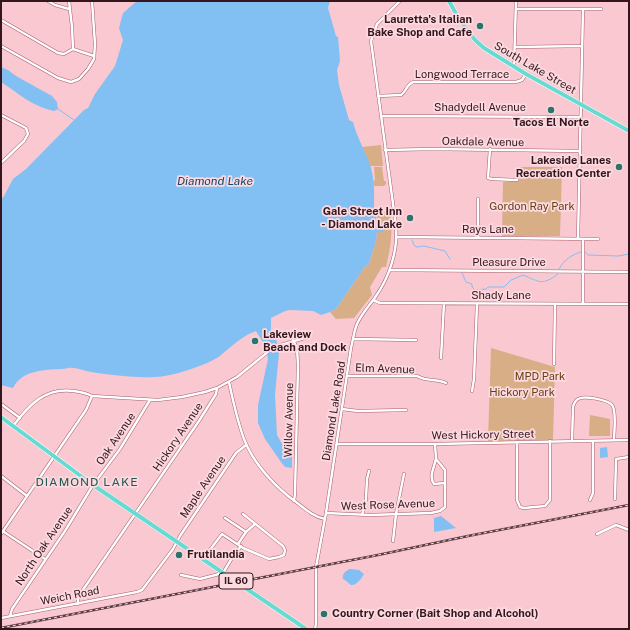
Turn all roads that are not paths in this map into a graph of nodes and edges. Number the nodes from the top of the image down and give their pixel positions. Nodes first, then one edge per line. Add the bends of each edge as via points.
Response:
1 (48, 1) edge
2 (69, 1) edge
3 (92, 1) edge
4 (400, 1) edge
5 (449, 1) edge
6 (516, 1) edge
7 (69, 9) junction
8 (516, 9) junction
9 (583, 9) junction
10 (601, 9) dead end
11 (1, 20) edge
12 (1, 46) edge
13 (582, 46) junction
14 (515, 47) junction
15 (73, 49) junction
16 (94, 56) junction
17 (514, 68) junction
18 (526, 74) junction
19 (378, 96) junction
20 (580, 104) junction
21 (1, 115) edge
22 (380, 116) junction
23 (580, 117) junction
24 (629, 131) edge
25 (490, 149) junction
26 (385, 150) junction
27 (580, 151) junction
28 (1, 163) edge
29 (517, 180) dead end
30 (478, 199) dead end
31 (397, 237) junction
32 (478, 238) junction
33 (578, 238) junction
34 (583, 239) junction
35 (598, 239) dead end
36 (389, 270) junction
37 (583, 272) junction
38 (629, 272) edge
39 (373, 300) junction
40 (444, 303) junction
41 (477, 304) junction
42 (555, 304) junction
43 (583, 304) junction
44 (629, 304) edge
45 (308, 337) dead end
46 (353, 339) junction
47 (293, 340) junction
48 (416, 340) dead end
49 (441, 358) dead end
50 (554, 364) dead end
51 (347, 376) junction
52 (229, 382) junction
53 (446, 383) dead end
54 (217, 388) junction
55 (472, 391) dead end
56 (92, 396) junction
57 (150, 400) junction
58 (1, 404) edge
59 (342, 409) junction
60 (406, 410) dead end
61 (1, 417) edge
62 (20, 418) junction
63 (13, 426) junction
64 (593, 440) junction
65 (614, 440) junction
66 (629, 440) edge
67 (572, 441) junction
68 (517, 442) junction
69 (550, 442) junction
70 (337, 444) junction
71 (435, 444) junction
72 (246, 445) junction
73 (53, 457) junction
74 (629, 458) edge
75 (436, 459) junction
76 (369, 471) dead end
77 (404, 474) dead end
78 (1, 476) edge
79 (445, 483) junction
80 (94, 485) junction
81 (27, 496) junction
82 (590, 500) dead end
83 (615, 500) dead end
84 (294, 501) junction
85 (326, 513) junction
86 (136, 514) junction
87 (243, 514) dead end
88 (396, 514) junction
89 (362, 515) junction
90 (225, 518) dead end
91 (325, 519) junction
92 (255, 524) junction
93 (629, 530) edge
94 (2, 532) edge
95 (246, 532) junction
96 (597, 534) dead end
97 (177, 541) junction
98 (393, 541) dead end
99 (240, 545) junction
100 (45, 559) junction
101 (203, 559) junction
102 (223, 573) junction
103 (181, 576) dead end
104 (142, 590) joint
105 (78, 604) junction
106 (10, 616) junction
107 (1, 618) edge
108 (306, 629) edge
109 (315, 629) edge

1 - 7 street
2 - 7 street
3 - 16 street
4 - 19 street, Diamond Lake Road via 380,20 372,36
5 - 17 main road, South Lake Street via 475,40
6 - 8 street
7 - 15 street
8 - 9 street
8 - 14 street
9 - 10 street
9 - 13 street
11 - 15 street via 58,53 64,54
12 - 16 street via 58,78 71,82 81,77
13 - 14 street
13 - 20 street
14 - 17 street
15 - 16 street
17 - 18 main road, South Lake Street
18 - 19 street, Longwood Terrace via 522,80 516,82 413,82 401,95
18 - 20 main road, South Lake Street
19 - 22 street, Diamond Lake Road
20 - 23 street
20 - 24 main road, South Lake Street
21 - 28 street via 26,128 28,134
22 - 23 street, Shadydell Avenue
22 - 26 street, Diamond Lake Road
23 - 27 street
25 - 26 street, Oakdale Avenue
25 - 27 street, Oakdale Avenue
25 - 29 street via 488,178
26 - 31 street, Diamond Lake Road
27 - 33 street
30 - 32 street
31 - 32 street, Rays Lane
31 - 36 street, Diamond Lake Road
32 - 33 street, Rays Lane
33 - 34 street, Rays Lane
34 - 35 street
34 - 37 street
36 - 37 street, Pleasure Drive
36 - 39 street, Diamond Lake Road
37 - 38 street, Pleasure Drive
37 - 43 street
39 - 40 street, Shady Lane via 380,303
39 - 46 street, Diamond Lake Road via 360,319
40 - 41 street, Shady Lane
40 - 49 street
41 - 42 street, Shady Lane
41 - 55 street
42 - 43 street, Shady Lane
42 - 50 street
43 - 44 street, Shady Lane
45 - 47 street
46 - 48 street
46 - 51 street, Diamond Lake Road
47 - 52 street via 266,353
47 - 84 street, Willow Avenue via 297,348 298,365
51 - 53 street, Elm Avenue via 417,376 423,380
51 - 59 street, Diamond Lake Road
52 - 54 street
52 - 72 street
54 - 57 street via 182,397
54 - 86 street, Hickory Avenue via 199,421
56 - 57 street
56 - 62 street via 84,392 60,390 36,401
56 - 73 street via 86,410
57 - 80 street, Oak Avenue
58 - 62 street
59 - 60 street
59 - 70 street, Diamond Lake Road
61 - 63 main road, IL 60
62 - 63 street
63 - 73 main road, IL 60
64 - 65 street, West Hickory Street
64 - 67 street, West Hickory Street
64 - 82 street via 593,493
65 - 66 street, West Hickory Street
65 - 67 street via 614,413 610,403 584,397 579,398 573,406
67 - 69 street, West Hickory Street
68 - 69 street, West Hickory Street
68 - 69 street via 517,500 520,507 524,508 545,506 550,500
68 - 71 street, West Hickory Street
70 - 71 street, West Hickory Street
70 - 85 street, Diamond Lake Road
71 - 75 street
72 - 84 street via 277,488
72 - 97 street, Maple Avenue via 236,453
73 - 80 main road, IL 60
73 - 81 street
74 - 83 street via 616,459
75 - 79 street, West Rose Avenue via 445,469
75 - 79 street via 432,468 432,480 434,484
76 - 89 street
77 - 88 street
78 - 81 street
79 - 88 street, West Rose Avenue via 443,510
80 - 86 main road, IL 60
80 - 100 street, North Oak Avenue
81 - 94 street
84 - 91 street via 312,514
85 - 89 street, West Rose Avenue
85 - 91 street, Diamond Lake Road
86 - 97 main road, IL 60
86 - 105 street, Hickory Avenue via 78,597
87 - 92 street
88 - 89 street, West Rose Avenue
88 - 98 street
90 - 95 street
91 - 109 street, Diamond Lake Road via 316,572
92 - 95 street
92 - 99 street via 283,546 284,555 269,559
93 - 96 street via 616,525
94 - 100 street
95 - 99 street
97 - 101 main road, IL 60
97 - 104 street, Maple Avenue
99 - 101 street via 222,534
99 - 102 street
100 - 106 street, North Oak Avenue
101 - 102 main road, IL 60
102 - 103 street via 200,579
102 - 108 main road, IL 60
104 - 105 street, Weich Road
105 - 106 street, Weich Road
106 - 107 street, Weich Road

